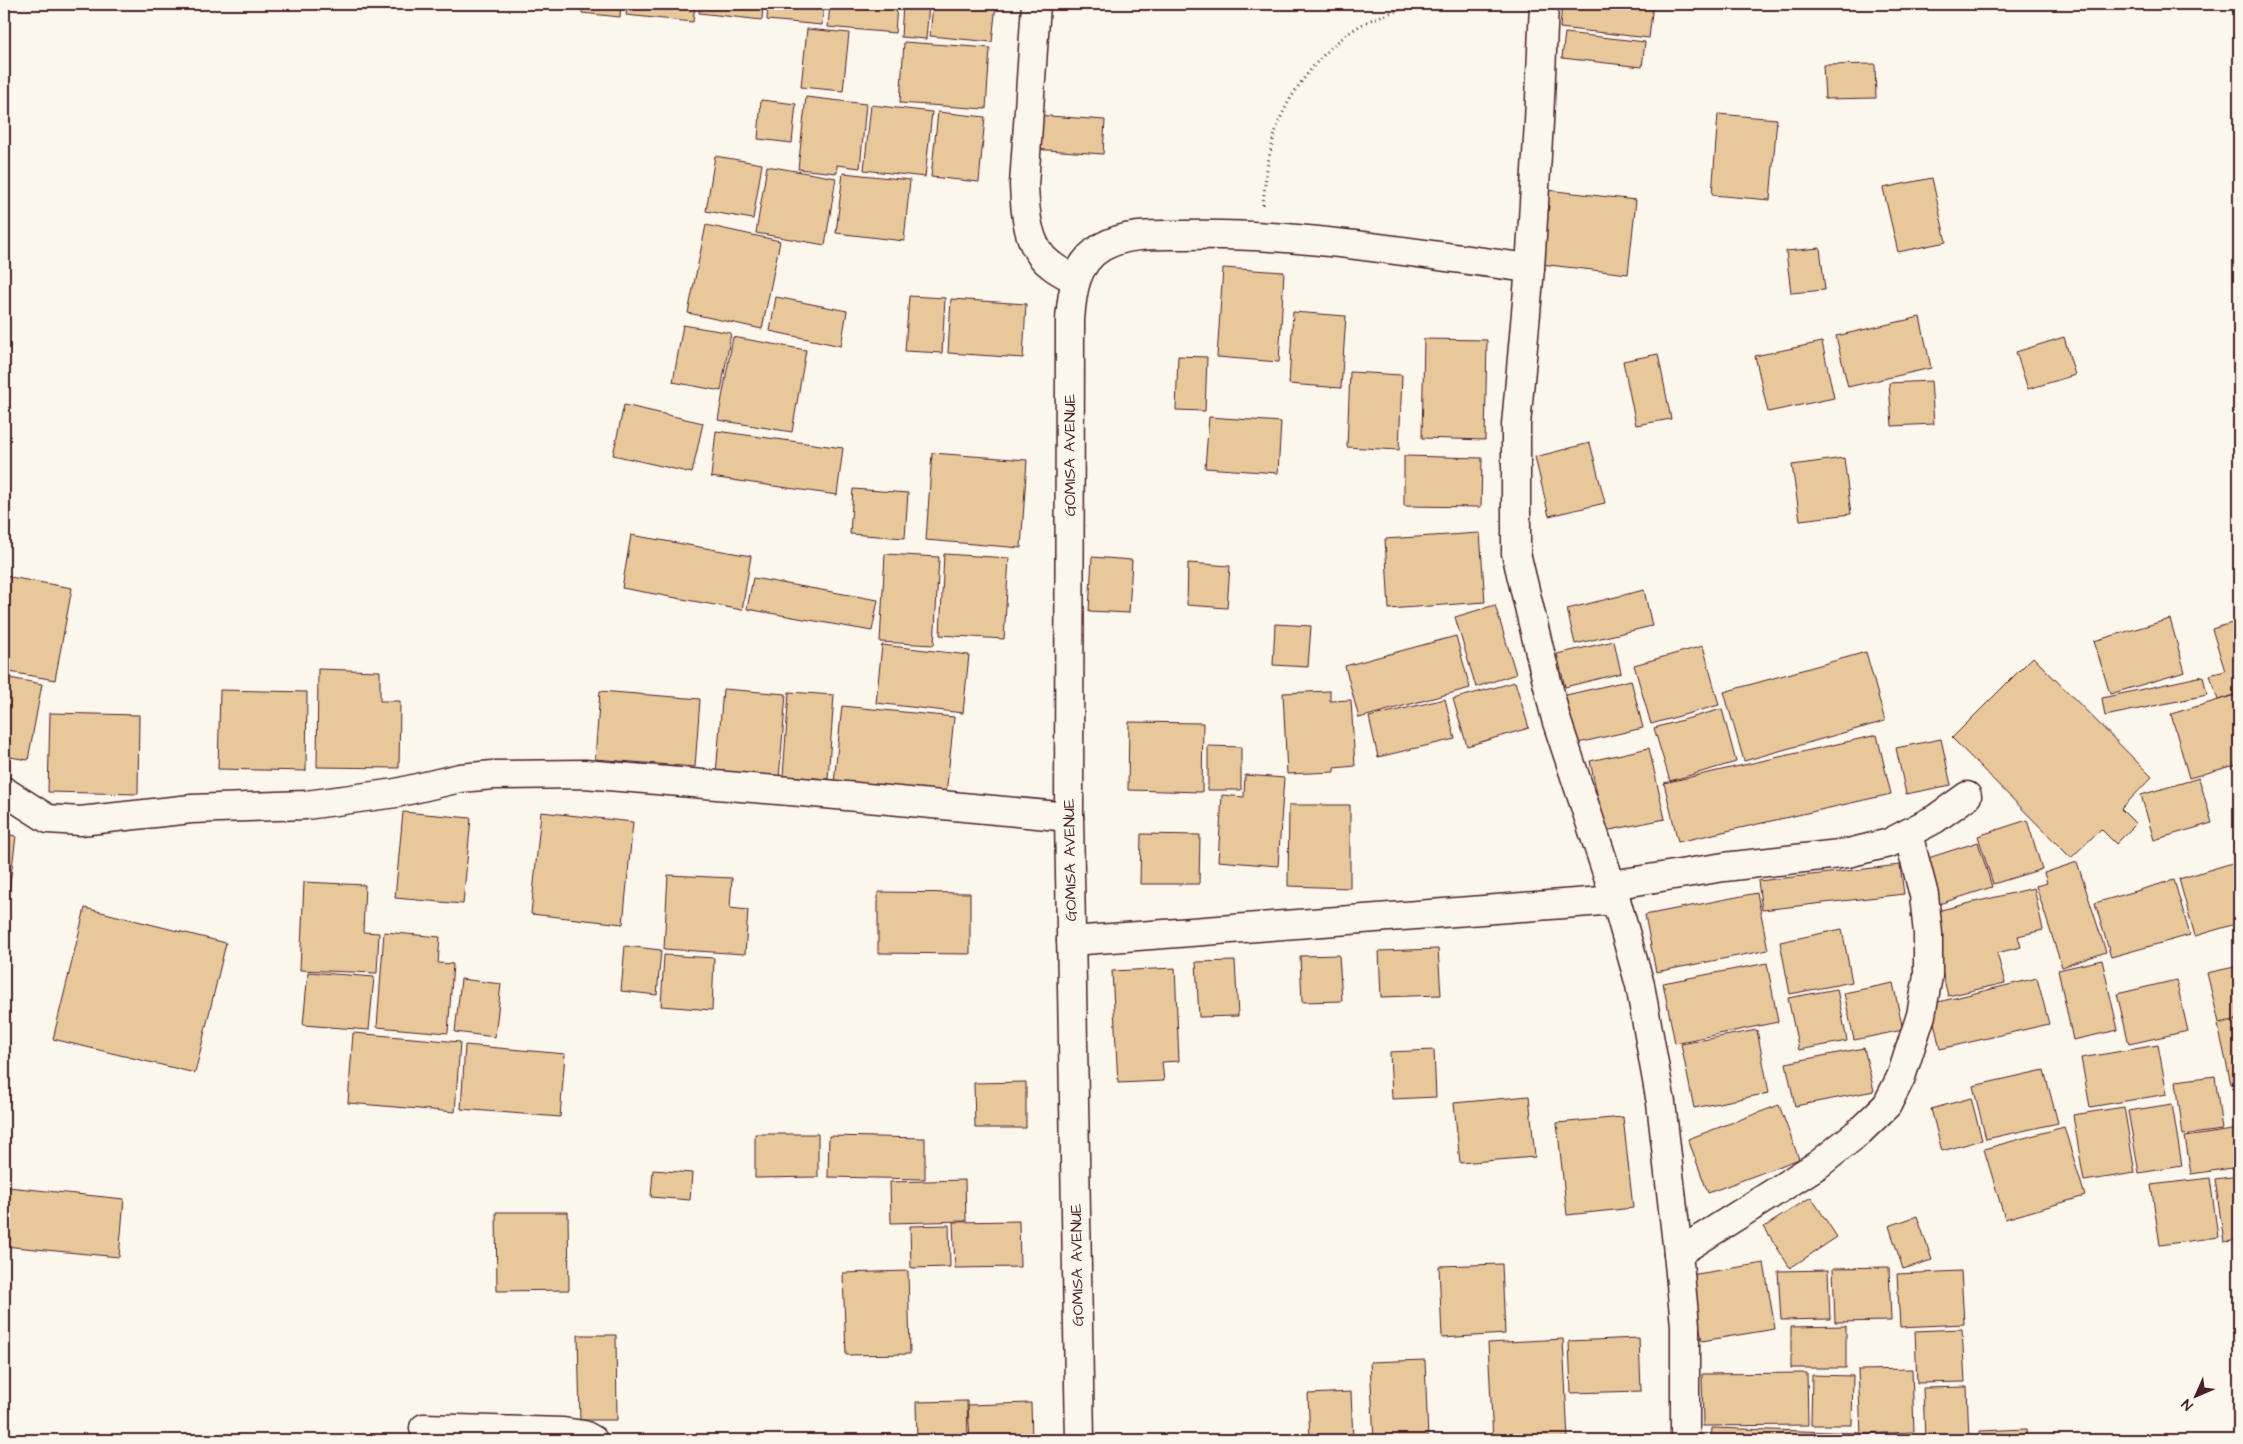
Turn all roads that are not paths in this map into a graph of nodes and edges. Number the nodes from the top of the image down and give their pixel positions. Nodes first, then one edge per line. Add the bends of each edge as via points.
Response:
1 (1036, 4) edge
2 (1544, 4) edge
3 (1530, 268) junction
4 (1074, 279) junction
5 (4, 790) edge
6 (1967, 796) dead end
7 (1069, 817) junction
8 (1908, 834) junction
9 (1614, 893) junction
10 (1071, 941) junction
11 (1678, 1253) junction
12 (424, 1428) dead end
13 (593, 1440) edge
14 (1080, 1440) edge
15 (1685, 1440) edge

1 - 4 street via 1025,205 1033,242 1041,256
2 - 3 street
3 - 4 street via 1261,235 1203,234 1125,238 1101,248 1085,262
3 - 9 street via 1516,425 1516,553 1556,719
4 - 7 street, GOMISA AVENUE via 1070,330
5 - 7 street via 48,820 62,821 191,809 306,805 493,774 584,774
6 - 8 street
7 - 10 street, GOMISA AVENUE
8 - 9 street via 1889,843 1848,853 1724,867
8 - 11 street via 1924,895 1928,976 1921,1015 1901,1077 1887,1105 1860,1132 1819,1164
9 - 10 street
9 - 11 street via 1640,985 1661,1102
10 - 14 street, GOMISA AVENUE
11 - 15 street via 1685,1325
12 - 13 street via 562,1432 584,1435

